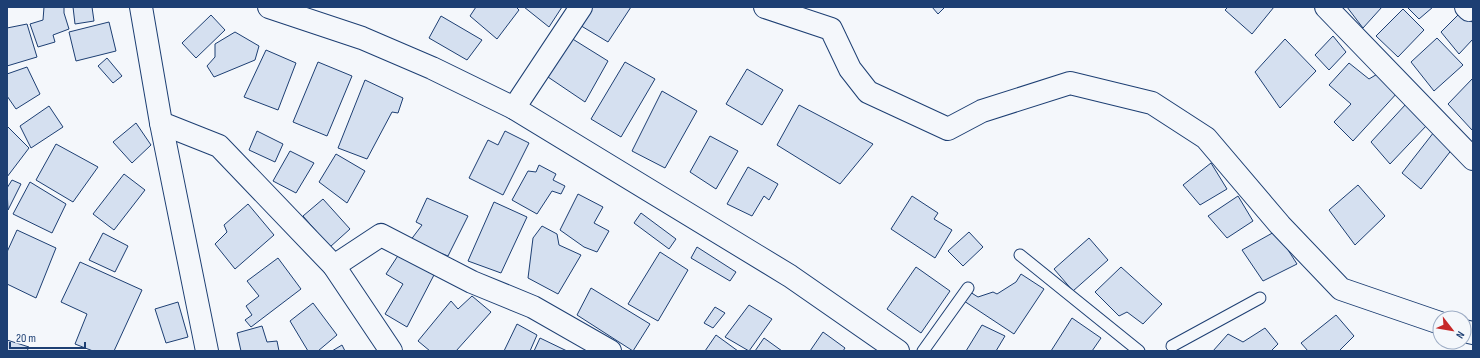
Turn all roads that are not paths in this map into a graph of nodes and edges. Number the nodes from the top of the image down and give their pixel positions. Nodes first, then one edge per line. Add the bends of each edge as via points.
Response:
1 (141, 7) edge
2 (269, 7) edge
3 (581, 7) edge
4 (765, 7) edge
5 (1326, 7) edge
6 (1466, 7) edge
7 (1473, 8) edge
8 (514, 108) junction
9 (161, 123) junction
10 (1472, 155) edge
11 (1020, 255) dead end
12 (334, 266) junction
13 (968, 288) dead end
14 (1260, 298) dead end
15 (1432, 320) edge
16 (1172, 346) dead end
17 (207, 351) edge
18 (391, 351) edge
19 (610, 351) edge
20 (898, 351) edge
21 (923, 351) edge
22 (1139, 351) edge

1 - 9 street
2 - 8 street via 362,38 432,68
3 - 8 street
4 - 15 street via 831,30 850,69 868,92 948,129 982,112 1070,83 1152,103 1206,138 1280,225 1341,289
5 - 10 street
6 - 7 street via 1469,10
8 - 20 street via 790,276
9 - 12 street via 219,146
9 - 17 street
11 - 22 lane
12 - 18 street
12 - 19 street via 381,236 472,282 533,308
13 - 21 lane
14 - 16 lane

